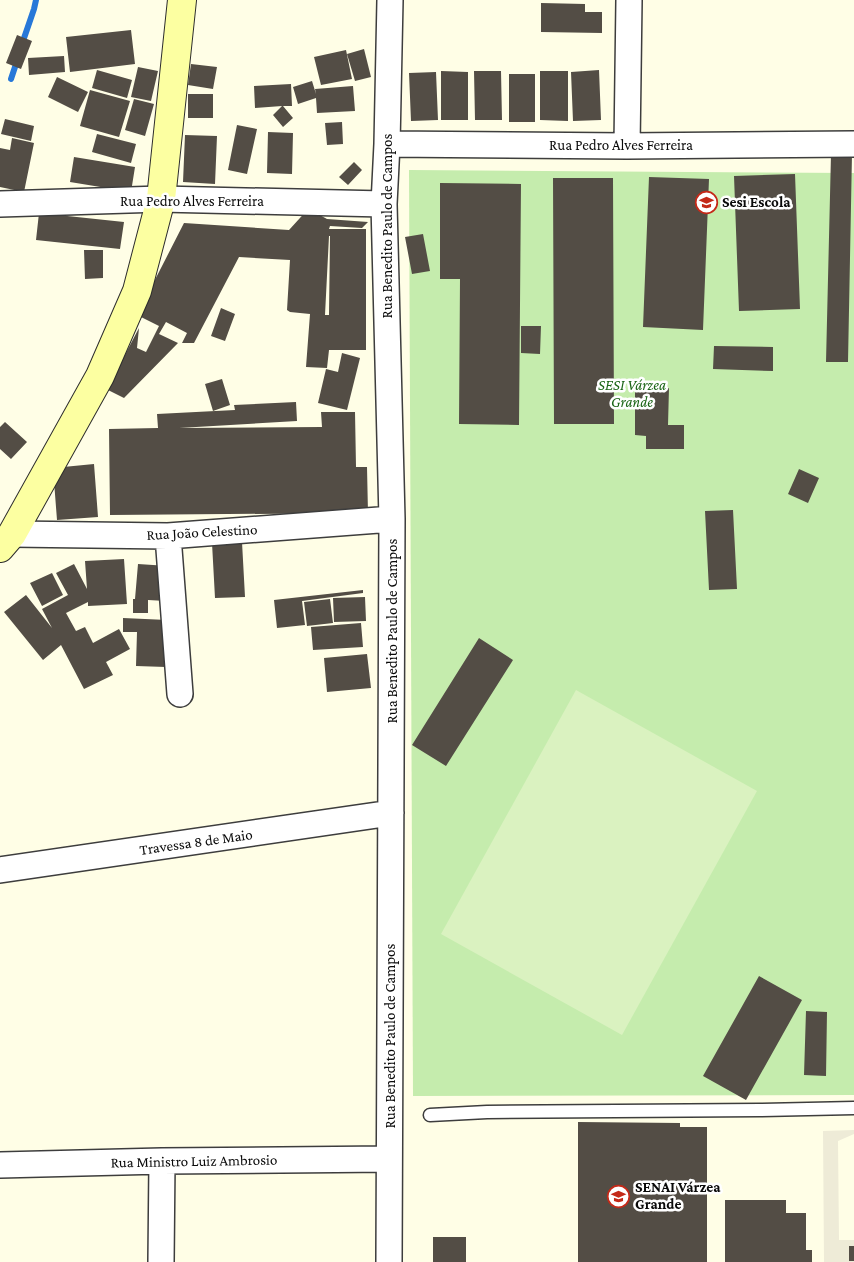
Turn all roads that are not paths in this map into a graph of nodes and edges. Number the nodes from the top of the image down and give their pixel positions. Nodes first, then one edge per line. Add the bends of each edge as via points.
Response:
1 (182, 0) edge
2 (390, 0) edge
3 (629, 0) edge
4 (387, 144) junction
5 (854, 144) edge
6 (627, 146) junction
7 (161, 198) junction
8 (0, 204) edge
9 (384, 204) junction
10 (392, 518) junction
11 (168, 536) junction
12 (6, 541) edge
13 (180, 694) dead end
14 (391, 814) junction
15 (0, 870) edge
16 (854, 1108) edge
17 (430, 1115) dead end
18 (389, 1159) junction
19 (162, 1161) junction
20 (0, 1165) edge
21 (160, 1262) edge
22 (389, 1262) edge

1 - 7 street
2 - 4 street, Rua Benedito Paulo de Campos
3 - 6 street
4 - 6 street, Rua Pedro Alves Ferreira
4 - 9 street, Rua Benedito Paulo de Campos
5 - 6 street, Rua Pedro Alves Ferreira
7 - 8 street, Rua Pedro Alves Ferreira
7 - 9 street, Rua Pedro Alves Ferreira
7 - 12 street via 137,291 100,376
9 - 10 street, Rua Benedito Paulo de Campos
10 - 11 street, Rua João Celestino
10 - 14 street, Rua Benedito Paulo de Campos
11 - 12 street, Rua João Celestino
11 - 13 street
14 - 15 street, Travessa 8 de Maio
14 - 18 street, Rua Benedito Paulo de Campos
16 - 17 lane
18 - 19 street, Rua Ministro Luiz Ambrosio
18 - 22 street, Rua Benedito Paulo de Campos
19 - 20 street, Rua Ministro Luiz Ambrosio
19 - 21 street

